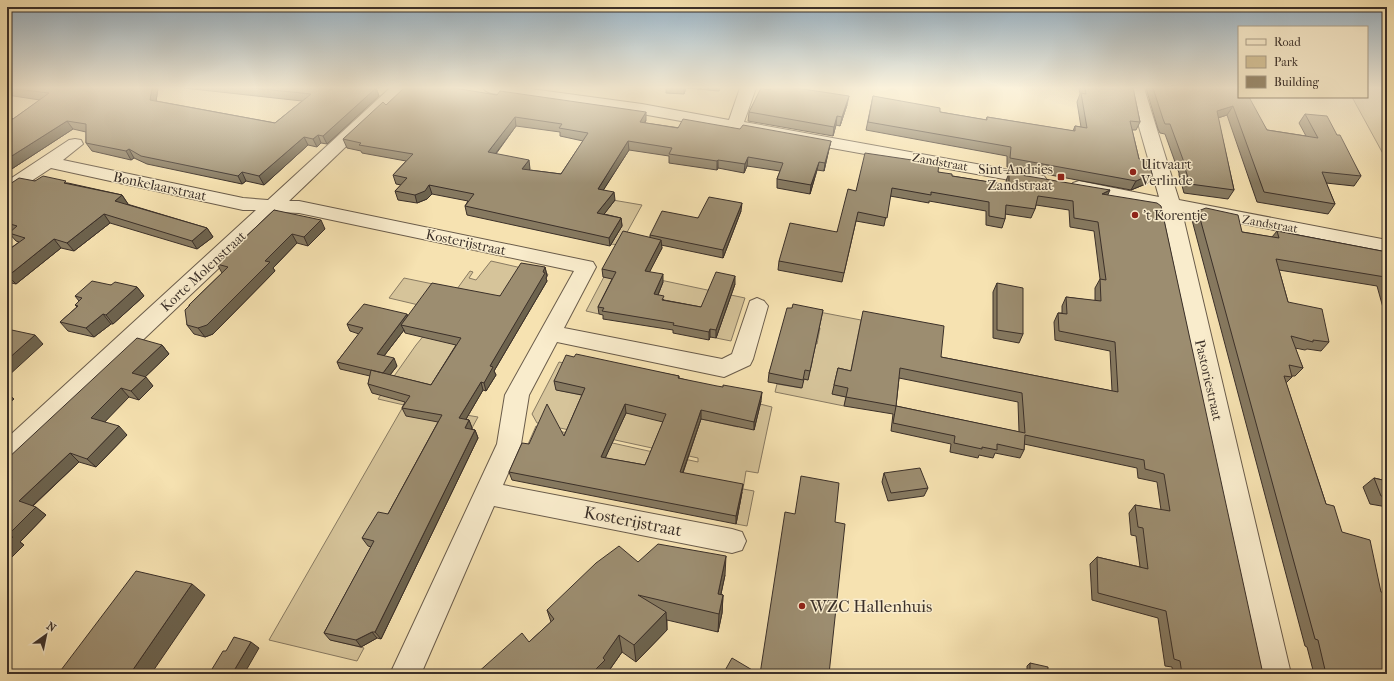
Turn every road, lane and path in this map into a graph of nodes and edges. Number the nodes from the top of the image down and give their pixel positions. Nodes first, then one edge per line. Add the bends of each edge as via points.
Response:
1 (365, 120) edge
2 (701, 120) edge
3 (737, 120) edge
4 (1145, 120) edge
5 (735, 126) junction
6 (75, 144) dead end
7 (48, 162) junction
8 (7, 189) edge
9 (272, 206) junction
10 (1171, 206) junction
11 (1387, 246) edge
12 (757, 306) dead end
13 (551, 333) junction
14 (7, 453) edge
15 (486, 493) junction
16 (732, 541) dead end
17 (405, 674) edge
18 (1276, 674) edge

1 - 9 street, Korte Molenstraat
2 - 5 street, Zandstraat
3 - 5 street
4 - 10 street, Pastoriestraat
5 - 10 street, Zandstraat via 1059,183
6 - 7 street
7 - 8 street
7 - 9 street, Bonkelaarstraat via 243,204
9 - 13 street, Kosterijstraat via 299,207 586,267
9 - 14 street, Korte Molenstraat
10 - 11 street, Zandstraat
10 - 18 street, Pastoriestraat
12 - 13 street via 742,359 724,368
13 - 15 street, Kosterijstraat via 517,395 512,411 509,444
15 - 16 street, Kosterijstraat
15 - 17 street, Kosterijstraat

